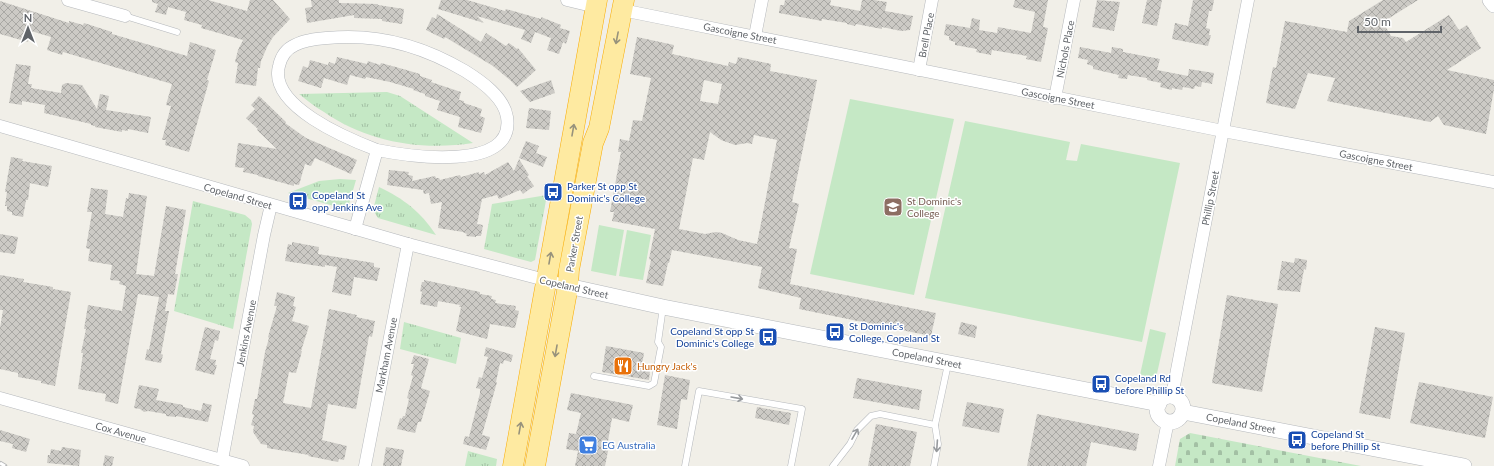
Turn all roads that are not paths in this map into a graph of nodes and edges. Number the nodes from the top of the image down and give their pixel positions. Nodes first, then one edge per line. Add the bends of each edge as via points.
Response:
1 (68, 0) edge
2 (567, 0) edge
3 (762, 0) edge
4 (932, 0) edge
5 (1074, 0) edge
6 (1248, 0) edge
7 (1490, 0) edge
8 (597, 4) edge
9 (623, 5) edge
10 (1494, 6) edge
11 (125, 16) joint
12 (177, 32) dead end
13 (755, 36) junction
14 (919, 70) junction
15 (1055, 98) junction
16 (0, 126) edge
17 (1223, 131) junction
18 (377, 150) junction
19 (1494, 182) edge
20 (271, 205) junction
21 (355, 229) junction
22 (408, 244) junction
23 (546, 281) junction
24 (568, 286) junction
25 (664, 307) junction
26 (948, 363) junction
27 (594, 376) dead end
28 (1172, 396) junction
29 (0, 398) edge
30 (1159, 404) junction
31 (1183, 412) junction
32 (1168, 421) junction
33 (935, 425) junction
34 (222, 460) junction
35 (243, 466) edge
36 (365, 466) edge
37 (513, 466) edge
38 (535, 466) edge
39 (685, 466) edge
40 (792, 466) edge
41 (834, 466) edge
42 (934, 466) edge
43 (1159, 466) edge
44 (1464, 466) edge

1 - 11 street
2 - 8 street
3 - 13 street
4 - 14 street, Brell Place
5 - 15 street, Nichols Place
6 - 17 street, Phillip Street
7 - 10 street
23 -> 8 highway, Parker Street
9 - 13 street, Gascoigne Street
9 -> 24 highway, Parker Street via 599,128 591,151 568,270
11 - 12 lane
13 - 14 street, Gascoigne Street
14 - 15 street, Gascoigne Street
15 - 17 street, Gascoigne Street
16 - 20 street, Copeland Street
17 - 19 street, Gascoigne Street
17 - 28 street, Phillip Street
18 - 18 street via 338,134 290,99 280,84 278,72 282,58 288,50 302,42 336,37 370,38 407,45 446,61 479,81 498,98 507,115 506,131 502,140 491,149 479,153 424,157
18 - 21 street
20 - 21 street, Copeland Street
20 - 34 street, Jenkins Avenue
21 - 22 street, Copeland Street
22 - 23 street, Copeland Street
22 - 36 street, Markham Avenue
23 - 24 street, Copeland Street
37 -> 23 highway, Parker Street
24 - 25 street, Copeland Street
24 -> 38 highway, Parker Street
25 - 26 street, Copeland Street
25 - 27 lane via 658,342 661,347 653,385
26 - 30 street, Copeland Street
26 - 33 lane
28 - 30 street via 1164,398
28 - 31 street via 1182,403
29 - 34 street, Cox Avenue
30 - 32 street via 1160,416
31 - 32 street via 1179,419
31 - 44 street, Copeland Street
32 - 43 street
41 -> 33 lane via 850,444 856,430 871,416 880,414
33 -> 42 lane via 938,444
34 - 35 street, Cox Avenue
39 -> 40 lane via 699,391 802,409

